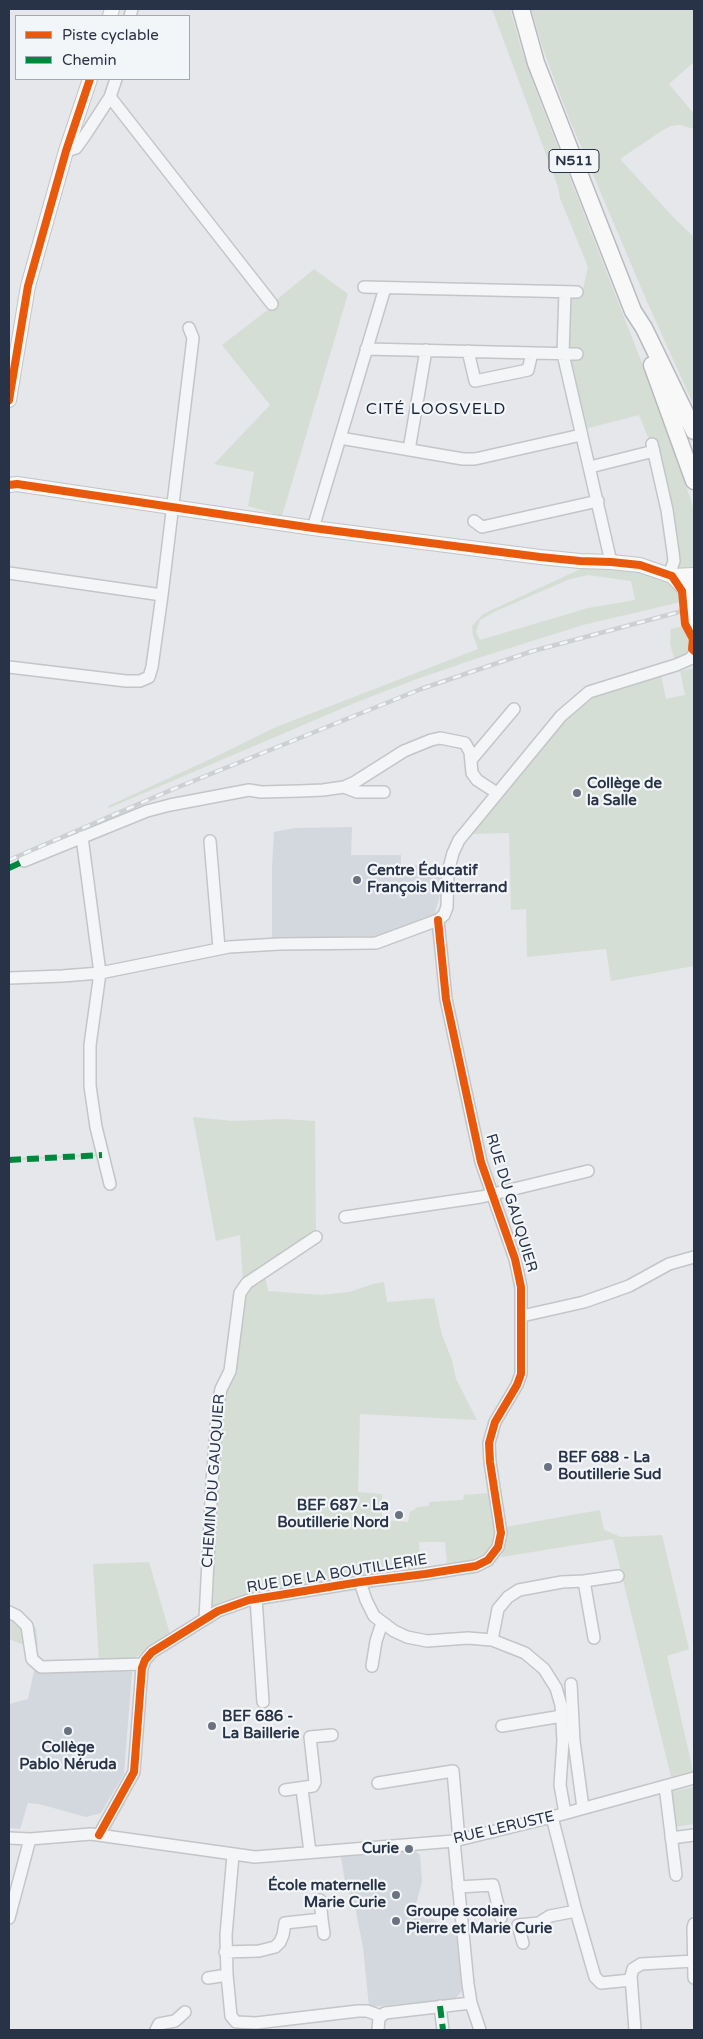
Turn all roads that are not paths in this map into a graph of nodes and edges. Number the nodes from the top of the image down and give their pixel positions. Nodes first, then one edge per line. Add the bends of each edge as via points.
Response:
1 (521, 9) edge
2 (90, 80) edge
3 (116, 80) edge
4 (110, 97) junction
5 (66, 151) junction
6 (364, 287) dead end
7 (385, 288) junction
8 (272, 304) dead end
9 (633, 311) junction
10 (189, 328) dead end
11 (366, 349) junction
12 (426, 350) junction
13 (468, 352) junction
14 (532, 353) junction
15 (563, 354) junction
16 (577, 354) dead end
17 (9, 400) edge
18 (694, 431) edge
19 (581, 435) junction
20 (340, 438) junction
21 (409, 450) junction
22 (590, 466) junction
23 (694, 481) edge
24 (9, 485) edge
25 (598, 501) junction
26 (172, 506) junction
27 (474, 521) dead end
28 (313, 528) junction
29 (611, 562) junction
30 (9, 573) edge
31 (694, 575) edge
32 (671, 576) junction
33 (162, 595) junction
34 (692, 607) edge
35 (694, 654) edge
36 (694, 664) edge
37 (676, 665) junction
38 (9, 667) edge
39 (514, 709) dead end
40 (471, 760) junction
41 (344, 787) junction
42 (384, 792) dead end
43 (497, 793) junction
44 (82, 838) junction
45 (210, 841) dead end
46 (24, 861) dead end
47 (438, 920) junction
48 (219, 948) junction
49 (100, 973) junction
50 (9, 978) edge
51 (588, 1171) dead end
52 (110, 1184) dead end
53 (492, 1194) junction
54 (345, 1217) dead end
55 (316, 1237) dead end
56 (694, 1256) edge
57 (522, 1316) junction
58 (492, 1557) joint
59 (618, 1576) dead end
60 (584, 1581) junction
61 (360, 1582) junction
62 (256, 1598) junction
63 (9, 1612) edge
64 (205, 1619) junction
65 (382, 1623) junction
66 (594, 1638) dead end
67 (492, 1640) junction
68 (143, 1664) junction
69 (372, 1666) dead end
70 (571, 1684) dead end
71 (263, 1702) dead end
72 (562, 1716) junction
73 (502, 1726) dead end
74 (332, 1735) dead end
75 (694, 1778) edge
76 (378, 1783) dead end
77 (665, 1786) junction
78 (302, 1789) junction
79 (285, 1790) dead end
80 (583, 1808) junction
81 (565, 1813) junction
82 (552, 1817) junction
83 (99, 1834) junction
84 (694, 1835) edge
85 (9, 1838) edge
86 (671, 1838) junction
87 (30, 1839) junction
88 (456, 1840) junction
89 (310, 1852) junction
90 (233, 1855) junction
91 (676, 1875) dead end
92 (458, 1887) junction
93 (320, 1900) dead end
94 (576, 1911) junction
95 (9, 1918) edge
96 (322, 1918) junction
97 (501, 1918) dead end
98 (694, 1924) edge
99 (324, 1934) dead end
100 (523, 1943) dead end
101 (225, 1952) junction
102 (694, 1961) edge
103 (227, 1974) junction
104 (208, 1978) dead end
105 (694, 1978) edge
106 (631, 1980) junction
107 (471, 2003) junction
108 (440, 2006) junction
109 (185, 2012) dead end
110 (381, 2016) junction
111 (156, 2030) edge
112 (378, 2030) edge
113 (443, 2030) edge
114 (480, 2030) edge
115 (635, 2030) edge

1 - 9 highway, N511 via 536,63
2 - 5 main road
3 - 4 street
4 - 5 street via 76,148
4 - 8 street
5 - 17 main road via 28,286
6 - 7 street
7 - 11 street
7 - 15 street via 571,292
9 - 18 highway, N511
9 - 23 highway, N511
10 - 26 street via 193,338
11 - 12 street
11 - 20 street
12 - 13 street
12 - 21 street
13 - 14 street
13 - 14 street via 475,381 528,370
14 - 15 street
15 - 16 street
15 - 19 street
19 - 21 street via 475,459
19 - 22 street
20 - 21 street
20 - 28 street
22 - 25 street
22 - 32 street via 653,448 673,552
24 - 26 main road
25 - 27 street via 482,527
25 - 29 street
26 - 28 main road
26 - 33 street
28 - 29 main road via 580,562
29 - 32 main road via 640,565
30 - 33 street
31 - 32 main road
32 - 34 main road via 686,590
33 - 38 street via 152,667 146,679 126,681
35 - 37 street
36 - 37 street
37 - 43 street via 589,692 561,716
39 - 40 street
40 - 41 street via 465,744 440,738 404,751
40 - 43 street via 472,773 477,780
41 - 42 street via 357,792
41 - 44 street via 222,794 148,811
43 - 47 street via 456,846 448,872 447,907
44 - 46 street
44 - 49 street
45 - 48 street
47 - 48 street via 376,943 265,944
47 - 53 street, RUE DU GAUQUIER via 446,999
48 - 49 street
49 - 50 street
49 - 52 street via 89,1072 96,1127
51 - 53 street
53 - 54 street
53 - 57 street, RUE DU GAUQUIER via 518,1269
55 - 64 street, CHEMIN DU GAUQUIER via 247,1282 240,1294 230,1372 218,1403
56 - 57 street via 575,1305
57 - 58 street, RUE DU GAUQUIER via 521,1374 495,1422 489,1443 501,1533
58 - 61 street, RUE DE LA BOUTILLERIE via 467,1568
59 - 60 street
60 - 66 street
60 - 67 street via 536,1586 513,1594 498,1609
61 - 62 street, RUE DE LA BOUTILLERIE
61 - 65 street via 369,1607
62 - 64 street, RUE DE LA BOUTILLERIE via 228,1606
62 - 71 street, RUE DE LA BOUTILLERIE
63 - 68 street via 27,1626 32,1659 41,1667
64 - 68 street, RUE DE LA BOUTILLERIE via 152,1652
65 - 67 street via 421,1640
65 - 69 street
67 - 72 street via 520,1650 544,1669 556,1688
68 - 83 street via 134,1772
70 - 80 street via 574,1741
72 - 73 street
72 - 81 street via 560,1785
74 - 78 street via 310,1737 315,1782 310,1788
75 - 77 street, RUE LERUSTE
76 - 88 street via 453,1771
77 - 80 street, RUE LERUSTE
77 - 86 street
78 - 79 street
78 - 89 street
80 - 81 street, RUE LERUSTE
81 - 82 street, RUE LERUSTE
82 - 88 street, RUE LERUSTE
82 - 94 street
83 - 87 street
83 - 90 street, RUE LERUSTE
84 - 86 street
85 - 87 street
86 - 91 street
87 - 95 street
88 - 89 street, RUE LERUSTE
88 - 92 street
89 - 90 street, RUE LERUSTE via 265,1857
90 - 101 street
92 - 97 street via 493,1886
92 - 107 street
93 - 96 street
94 - 100 street via 518,1926
94 - 106 street via 597,1980 604,1983
96 - 99 street
96 - 101 street via 285,1923 280,1942 269,1949
98 - 102 street
101 - 103 street
102 - 105 street
102 - 106 street via 641,1964 633,1969
103 - 104 street
103 - 110 street via 231,2019 242,2024 362,2011
106 - 115 street
107 - 108 street
107 - 114 street
108 - 110 street via 388,2012
108 - 113 street
109 - 111 street via 175,2021 159,2024
110 - 112 street

